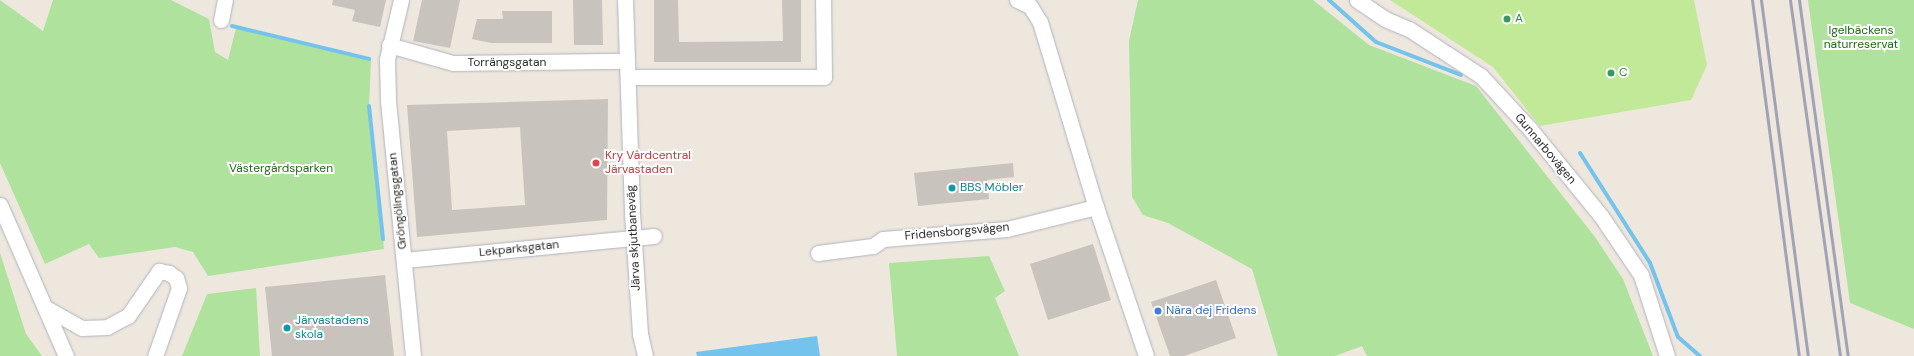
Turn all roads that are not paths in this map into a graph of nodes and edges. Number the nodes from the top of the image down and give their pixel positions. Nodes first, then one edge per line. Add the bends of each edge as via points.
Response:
1 (226, 0) edge
2 (401, 0) edge
3 (625, 0) edge
4 (823, 0) edge
5 (1017, 0) edge
6 (1357, 0) edge
7 (221, 20) dead end
8 (389, 45) junction
9 (627, 61) junction
10 (628, 77) junction
11 (0, 205) edge
12 (1096, 208) junction
13 (654, 236) dead end
14 (634, 238) junction
15 (818, 253) dead end
16 (404, 260) junction
17 (46, 308) junction
18 (66, 356) edge
19 (155, 356) edge
20 (413, 356) edge
21 (645, 356) edge
22 (1146, 356) edge
23 (1667, 356) edge

1 - 7 street
2 - 8 street
3 - 9 street, Järva skjutbaneväg
4 - 10 street via 824,77
5 - 12 street via 1030,6 1040,22
6 - 23 street, Gunnarbovägen via 1481,76 1530,129 1601,216 1641,274
8 - 9 street, Torrängsgatan via 453,63
8 - 16 street, Gröngölingsgatan via 388,101
9 - 10 street, Järva skjutbaneväg
10 - 14 street, Järva skjutbaneväg
11 - 17 street
12 - 15 street, Fridensborgsvägen via 1007,229 884,239 873,246
12 - 22 street
13 - 14 street, Lekparksgatan
14 - 16 street, Lekparksgatan
14 - 21 street, Järva skjutbaneväg via 640,334
16 - 20 street, Gröngölingsgatan
17 - 18 street
17 - 19 street via 82,328 107,327 128,316 159,272 169,273 176,278 180,288

